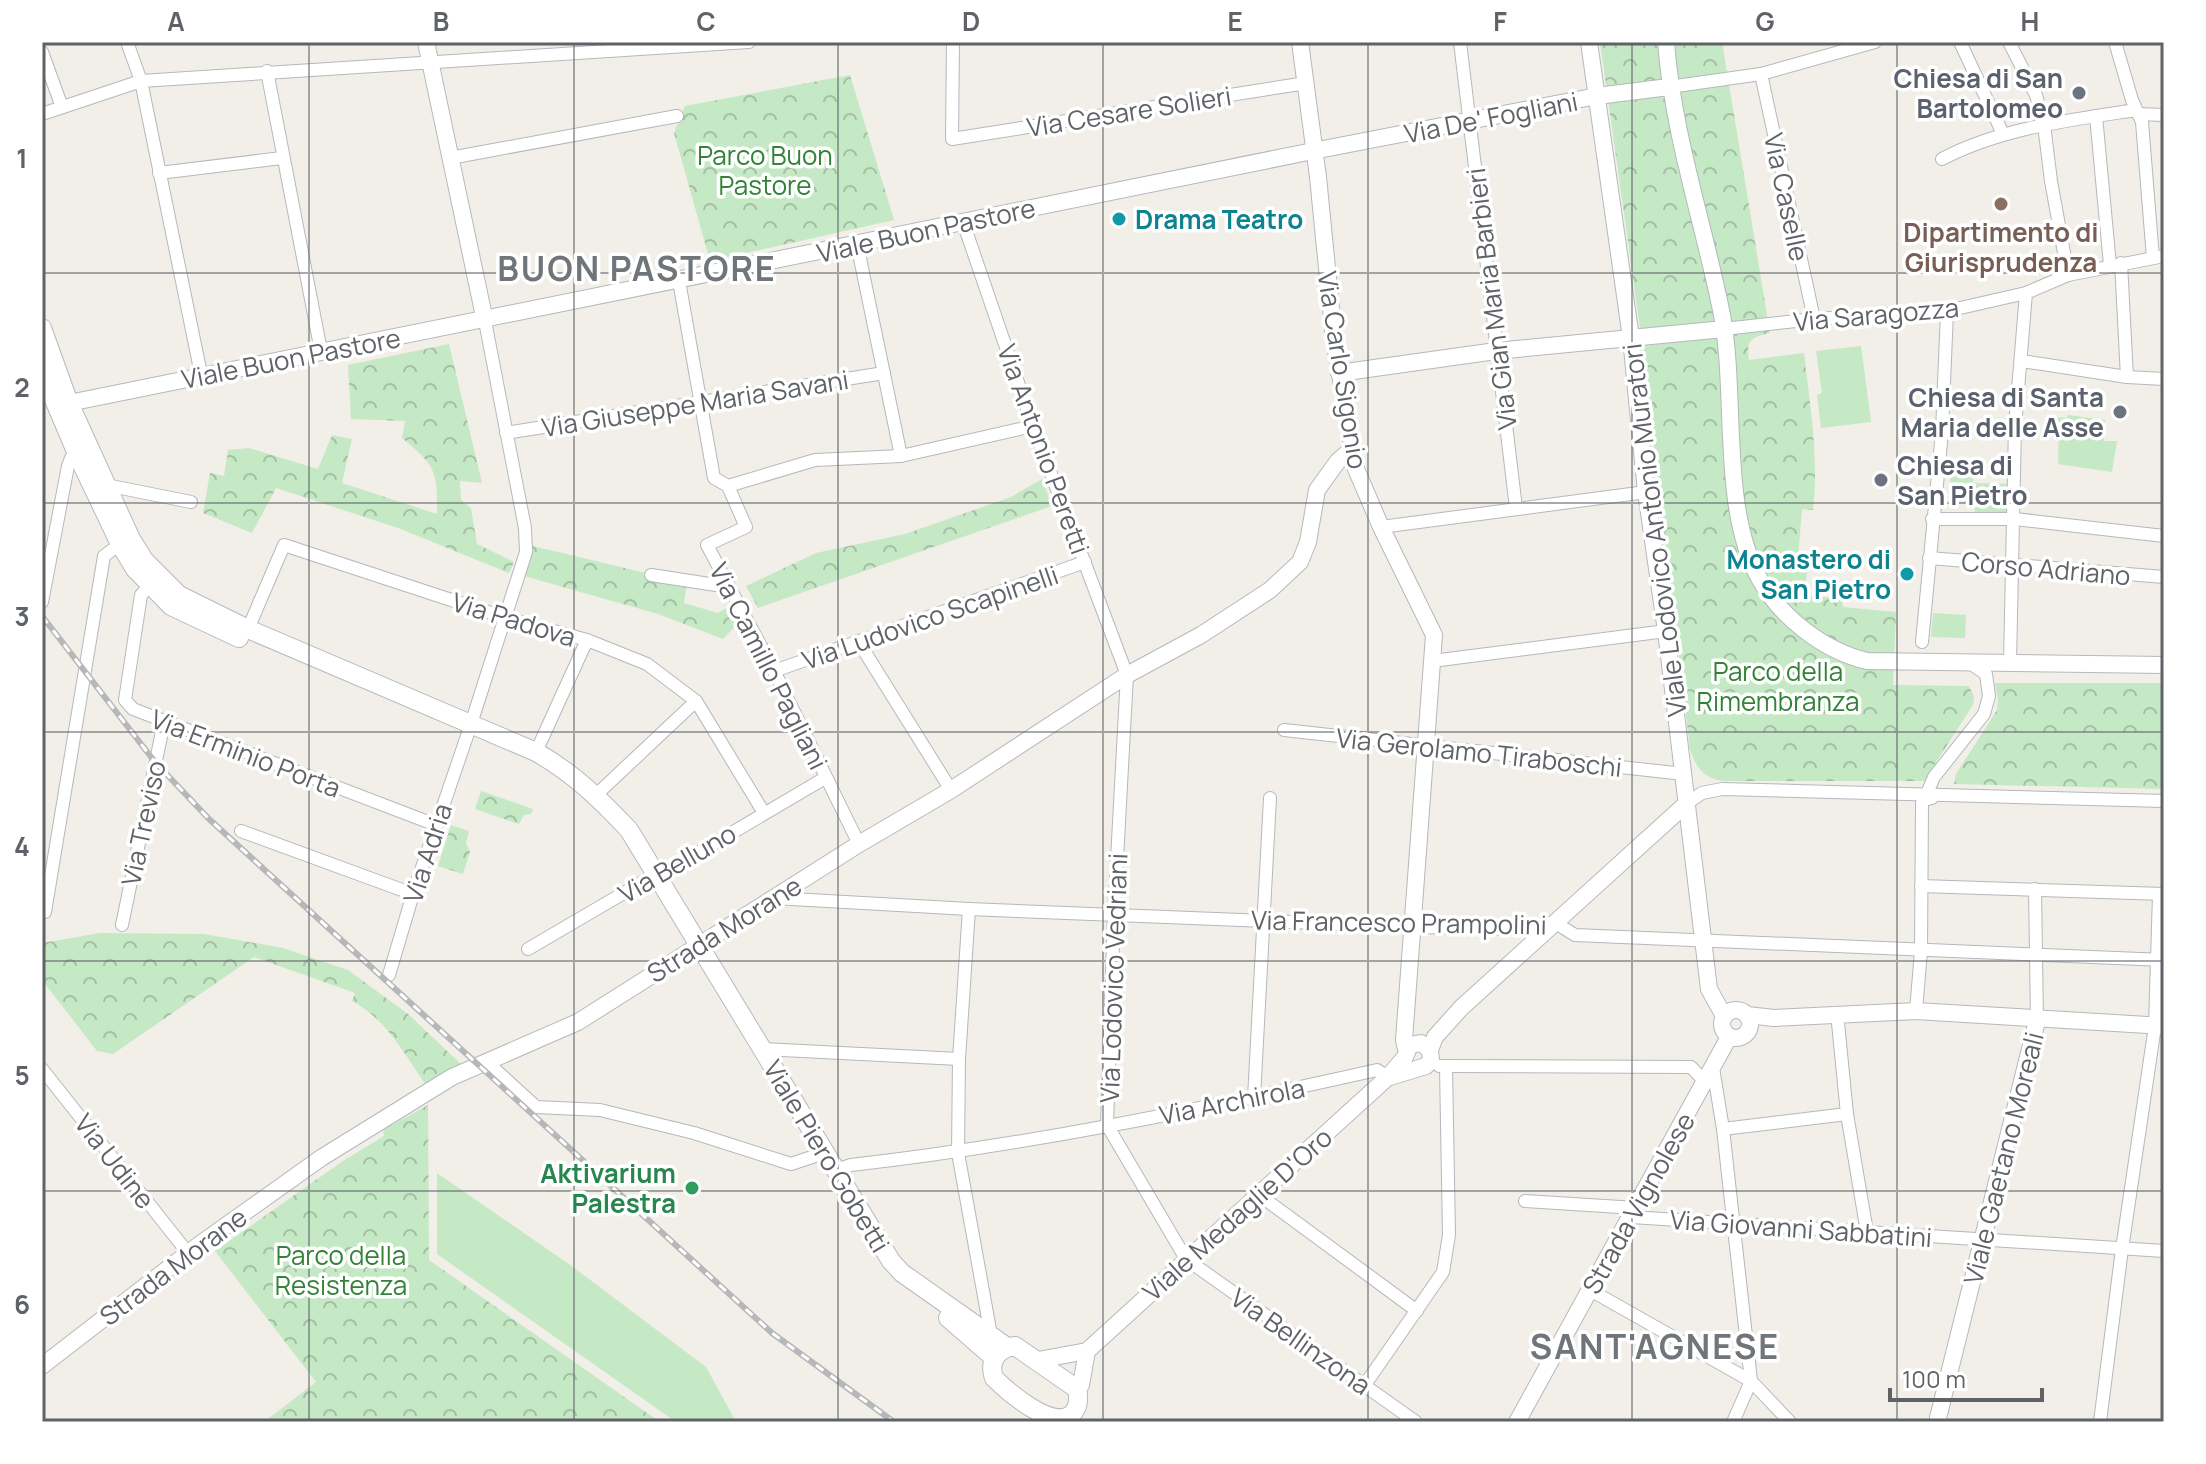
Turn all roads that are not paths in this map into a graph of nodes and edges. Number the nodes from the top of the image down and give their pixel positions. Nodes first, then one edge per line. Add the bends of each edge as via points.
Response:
1 (127, 42) edge
2 (426, 42) edge
3 (749, 42) edge
4 (953, 42) edge
5 (1300, 42) edge
6 (1460, 42) edge
7 (1589, 42) edge
8 (1666, 42) edge
9 (1820, 42) edge
10 (1960, 42) edge
11 (2009, 42) edge
12 (2115, 42) edge
13 (1872, 43) edge
14 (42, 52) edge
15 (1820, 56) junction
16 (430, 62) junction
17 (267, 71) junction
18 (1761, 74) junction
19 (141, 81) junction
20 (1306, 83) junction
21 (1669, 87) junction
22 (1597, 96) junction
23 (62, 107) junction
24 (2137, 112) junction
25 (42, 114) edge
26 (2164, 115) edge
27 (677, 116) dead end
28 (2096, 116) junction
29 (1470, 121) junction
30 (2044, 125) junction
31 (2003, 134) junction
32 (1313, 151) junction
33 (282, 158) junction
34 (450, 158) junction
35 (1942, 159) dead end
36 (159, 173) junction
37 (963, 222) junction
38 (857, 244) junction
39 (2158, 257) edge
40 (2116, 264) junction
41 (2068, 275) junction
42 (679, 281) junction
43 (2026, 293) junction
44 (1947, 311) junction
45 (1814, 319) junction
46 (485, 321) junction
47 (42, 328) edge
48 (1724, 329) junction
49 (1631, 338) junction
50 (321, 351) junction
51 (1496, 351) junction
52 (2022, 361) junction
53 (42, 373) edge
54 (884, 373) junction
55 (1339, 373) junction
56 (201, 374) junction
57 (2127, 377) junction
58 (2164, 379) edge
59 (700, 401) junction
60 (56, 406) edge
61 (1033, 426) junction
62 (506, 433) junction
63 (1352, 449) junction
64 (77, 454) junction
65 (901, 456) junction
66 (106, 485) junction
67 (728, 486) junction
68 (1646, 492) junction
69 (191, 502) dead end
70 (1516, 508) junction
71 (1932, 519) junction
72 (2015, 519) junction
73 (1381, 527) junction
74 (2164, 536) edge
75 (125, 542) junction
76 (1929, 558) junction
77 (1085, 562) junction
78 (2014, 564) junction
79 (651, 575) dead end
80 (2164, 577) edge
81 (154, 581) junction
82 (729, 587) junction
83 (42, 602) edge
84 (506, 618) junction
85 (1666, 631) junction
86 (246, 634) junction
87 (587, 640) junction
88 (858, 641) junction
89 (1922, 642) dead end
90 (1432, 661) junction
91 (1967, 662) junction
92 (2010, 662) junction
93 (2164, 665) edge
94 (774, 671) junction
95 (1127, 675) junction
96 (696, 701) junction
97 (164, 722) junction
98 (469, 728) junction
99 (1284, 730) dead end
100 (1424, 746) junction
101 (533, 757) junction
102 (1675, 773) dead end
103 (825, 778) junction
104 (951, 790) junction
105 (593, 798) junction
106 (1270, 798) dead end
107 (1932, 799) junction
108 (2164, 801) edge
109 (1686, 804) junction
110 (764, 813) junction
111 (436, 825) junction
112 (241, 831) dead end
113 (859, 844) junction
114 (652, 879) junction
115 (1921, 886) junction
116 (2035, 889) junction
117 (413, 894) junction
118 (2161, 894) edge
119 (774, 898) junction
120 (969, 909) junction
121 (45, 912) dead end
122 (1114, 914) junction
123 (1265, 920) junction
124 (1554, 922) junction
125 (122, 925) dead end
126 (1414, 927) junction
127 (1703, 939) junction
128 (695, 948) junction
129 (528, 949) dead end
130 (1921, 951) junction
131 (2035, 954) junction
132 (2160, 960) edge
133 (389, 975) dead end
134 (1916, 1011) junction
135 (1837, 1013) junction
136 (1724, 1016) junction
137 (2037, 1021) junction
138 (1747, 1024) junction
139 (2160, 1026) edge
140 (1729, 1037) junction
141 (1420, 1052) junction
142 (758, 1053) junction
143 (959, 1059) junction
144 (487, 1062) junction
145 (1446, 1067) junction
146 (42, 1069) edge
147 (1709, 1075) junction
148 (1388, 1077) junction
149 (1254, 1098) junction
150 (1847, 1114) junction
151 (1107, 1125) junction
152 (1723, 1129) junction
153 (958, 1153) junction
154 (815, 1156) junction
155 (836, 1170) junction
156 (1258, 1194) junction
157 (1525, 1201) dead end
158 (1633, 1212) junction
159 (1733, 1223) junction
160 (1867, 1232) junction
161 (1984, 1239) junction
162 (2122, 1249) junction
163 (2164, 1251) edge
164 (188, 1253) junction
165 (1186, 1259) junction
166 (1590, 1290) junction
167 (1417, 1311) junction
168 (991, 1335) junction
169 (1087, 1351) junction
170 (1001, 1353) junction
171 (1038, 1360) junction
172 (43, 1365) edge
173 (1751, 1381) junction
174 (1364, 1386) junction
175 (1077, 1389) junction
176 (1066, 1420) edge
177 (1416, 1422) edge
178 (1517, 1422) edge
179 (1733, 1422) edge
180 (1790, 1422) edge
181 (1937, 1422) edge
182 (2100, 1422) edge

1 - 19 street
2 - 16 street
3 - 16 street
4 - 20 street, Via Cesare Solieri via 952,139
5 - 20 street, Via Carlo Sigonio
6 - 29 street, Via Gian Maria Barbieri
7 - 22 street, Viale Lodovico Antonio Muratori
8 - 21 street
9 - 15 street
10 - 31 street
11 - 30 street via 2036,95
12 - 24 street
13 - 15 street
14 - 23 street
15 - 18 street
16 - 17 street
16 - 34 street
17 - 19 street
17 - 33 street
18 - 21 street
18 - 45 street, Via Caselle
19 - 23 street
19 - 36 street
20 - 32 street, Via Carlo Sigonio
21 - 22 street, Via De' Fogliani
21 - 48 street
22 - 29 street, Via De' Fogliani
22 - 49 street, Viale Lodovico Antonio Muratori
23 - 25 street
24 - 26 street
24 - 28 street
24 - 39 street
27 - 34 street
28 - 30 street
28 - 40 street
29 - 32 street, Via De' Fogliani
29 - 51 street, Via Gian Maria Barbieri
30 - 31 street
30 - 41 street
31 - 35 street
32 - 37 street, Viale Buon Pastore
32 - 55 street, Via Carlo Sigonio
33 - 36 street
33 - 50 street
34 - 46 street
36 - 56 street
37 - 38 street, Viale Buon Pastore
37 - 61 street, Via Antonio Peretti
38 - 42 street, Viale Buon Pastore
38 - 54 street
39 - 40 street, Via Saragozza
40 - 41 street, Via Saragozza
40 - 57 street
41 - 43 street, Via Saragozza
42 - 46 street, Viale Buon Pastore
42 - 59 street, Via Camillo Pagliani
43 - 44 street, Via Saragozza
43 - 52 street
44 - 45 street, Via Saragozza
44 - 71 street
45 - 48 street, Via Saragozza
46 - 50 street, Viale Buon Pastore
46 - 62 street, Via Adria
47 - 60 main road
48 - 49 street
48 - 91 street via 1738,513 1746,549 1773,599 1843,654 1884,663
49 - 51 street
49 - 68 street, Viale Lodovico Antonio Muratori
50 - 56 street, Viale Buon Pastore
51 - 55 street
51 - 70 street, Via Gian Maria Barbieri
52 - 57 street
52 - 72 street via 2015,426
53 - 60 main road
54 - 59 street, Via Giuseppe Maria Savani
54 - 65 street
55 - 63 street, Via Carlo Sigonio
56 - 60 street, Viale Buon Pastore
57 - 58 street
59 - 62 street, Via Giuseppe Maria Savani
59 - 67 street, Via Camillo Pagliani via 714,478
60 - 64 main road
60 - 66 main road
61 - 65 street
61 - 77 street, Via Antonio Peretti
62 - 84 street, Via Adria via 526,552
63 - 73 street, Via Carlo Sigonio
63 - 95 street, Strada Morane via 1317,490 1308,542 1292,571 1218,624
64 - 75 main road
64 - 83 street via 68,466
65 - 67 street via 815,460
66 - 69 street
66 - 75 main road
67 - 82 street, Via Camillo Pagliani via 746,527 707,545
68 - 70 street
68 - 85 street, Viale Lodovico Antonio Muratori
70 - 73 street
71 - 72 street
71 - 76 street
72 - 74 street
72 - 78 street
73 - 90 street, Via Carlo Sigonio via 1434,635
75 - 81 main road, Viale Piero Gobetti
75 - 121 street via 104,556
76 - 78 street, Corso Adriano
76 - 89 street
77 - 88 street, Via Ludovico Scapinelli
77 - 95 street, Via Antonio Peretti
78 - 80 street, Corso Adriano
78 - 92 street
79 - 82 street
81 - 86 main road, Viale Piero Gobetti via 171,606
81 - 97 street, Via Erminio Porta via 141,595 125,700
82 - 94 street, Via Camillo Pagliani
84 - 86 street, Via Padova via 284,545
84 - 87 street, Via Padova
84 - 98 street, Via Adria
85 - 90 street
85 - 109 street, Viale Lodovico Antonio Muratori
86 - 98 main road, Viale Piero Gobetti
87 - 96 street, Via Padova via 647,664
87 - 101 street
88 - 94 street, Via Ludovico Scapinelli
88 - 104 street
90 - 100 street, Via Carlo Sigonio
91 - 92 street
91 - 107 street via 1986,674 1989,702 1934,777 1928,791
92 - 93 street
94 - 103 street, Via Camillo Pagliani
95 - 104 street, Strada Morane
95 - 122 street, Via Lodovico Vedriani
96 - 105 street
96 - 110 street, Via Padova
97 - 111 street, Via Erminio Porta
97 - 125 street, Via Treviso
98 - 101 main road, Viale Piero Gobetti
98 - 111 street, Via Adria
99 - 100 street, Via Gerolamo Tiraboschi
100 - 102 street, Via Gerolamo Tiraboschi
100 - 126 street, Via Carlo Sigonio
101 - 105 main road, Viale Piero Gobetti
103 - 110 street, Via Belluno
103 - 113 street, Via Camillo Pagliani
104 - 113 street, Strada Morane
105 - 114 main road, Viale Piero Gobetti
106 - 123 street
107 - 108 street
107 - 109 street via 1722,789
107 - 115 street
109 - 124 street, Viale Medaglie D'Oro
109 - 127 street, Viale Lodovico Antonio Muratori
110 - 114 street, Via Belluno
111 - 117 street, Via Adria
112 - 117 street
113 - 119 street, Strada Morane
114 - 128 main road, Viale Piero Gobetti
114 - 129 street, Via Belluno
115 - 116 street
115 - 130 street
116 - 118 street
116 - 131 street, Viale Gaetano Moreali
117 - 133 street, Via Adria
118 - 132 street
119 - 120 street, Via Francesco Prampolini
119 - 128 street, Strada Morane
120 - 122 street, Via Francesco Prampolini
120 - 143 street
122 - 123 street, Via Francesco Prampolini
122 - 151 street, Via Lodovico Vedriani
123 - 126 street, Via Francesco Prampolini
123 - 149 street
124 - 126 street, Via Francesco Prampolini via 1522,929
124 - 127 street, Via Francesco Prampolini via 1575,935
124 - 141 street, Viale Medaglie D'Oro
126 - 141 street, Via Carlo Sigonio via 1404,1040
127 - 130 street, Via Francesco Prampolini
127 - 136 street, Viale Lodovico Antonio Muratori via 1709,989
128 - 142 main road, Viale Piero Gobetti
128 - 144 street, Strada Morane via 578,1022
130 - 131 street, Via Francesco Prampolini
130 - 134 street
131 - 132 street, Via Francesco Prampolini
131 - 137 street, Viale Gaetano Moreali
132 - 139 street
134 - 135 street
134 - 137 street
135 - 138 street
135 - 150 street
136 - 138 street via 1735,1010
136 - 140 street, Viale Lodovico Antonio Muratori via 1722,1028
137 - 139 street
137 - 161 street, Viale Gaetano Moreali
138 - 140 street via 1738,1039
139 - 162 street
140 - 147 street
141 - 145 street
141 - 148 street, Viale Medaglie D'Oro
142 - 143 street
142 - 154 main road, Viale Piero Gobetti
142 - 155 main road, Viale Piero Gobetti
143 - 153 street
144 - 154 street via 536,1107 600,1110 781,1162
144 - 164 street, Strada Morane via 452,1077 321,1158
145 - 147 street via 1691,1067
145 - 167 street via 1449,1235 1443,1272
146 - 164 street, Via Udine
147 - 152 street
147 - 158 street, Strada Vignolese
148 - 149 street, Via Archirola via 1377,1070
148 - 156 street, Viale Medaglie D'Oro
149 - 151 street, Via Archirola
150 - 152 street
150 - 160 street
151 - 153 street, Via Archirola
151 - 165 street, Via Lodovico Vedriani
152 - 159 street
153 - 155 street, Via Archirola
153 - 168 street
154 - 170 main road, Viale Piero Gobetti via 900,1283
155 - 168 main road, Viale Piero Gobetti via 902,1273
156 - 165 street, Viale Medaglie D'Oro
156 - 167 street
157 - 158 street, Via Giovanni Sabbatini
158 - 159 street, Via Giovanni Sabbatini
158 - 166 street, Strada Vignolese
159 - 160 street, Via Giovanni Sabbatini
159 - 173 street
160 - 161 street, Via Giovanni Sabbatini
161 - 162 street, Via Giovanni Sabbatini
161 - 181 street, Viale Gaetano Moreali
162 - 163 street, Via Giovanni Sabbatini
162 - 182 street
164 - 172 street, Strada Morane
165 - 169 street, Viale Medaglie D'Oro
165 - 174 street, Via Bellinzona
166 - 173 street
166 - 178 street, Strada Vignolese
167 - 174 street
168 - 170 main road, Viale Piero Gobetti
169 - 171 street
169 - 175 street
170 - 171 main road via 1015,1346
170 - 176 main road via 991,1369 994,1378 1046,1417
171 - 175 main road
173 - 179 street
173 - 180 street
174 - 177 street, Via Bellinzona
175 - 176 main road via 1077,1406

